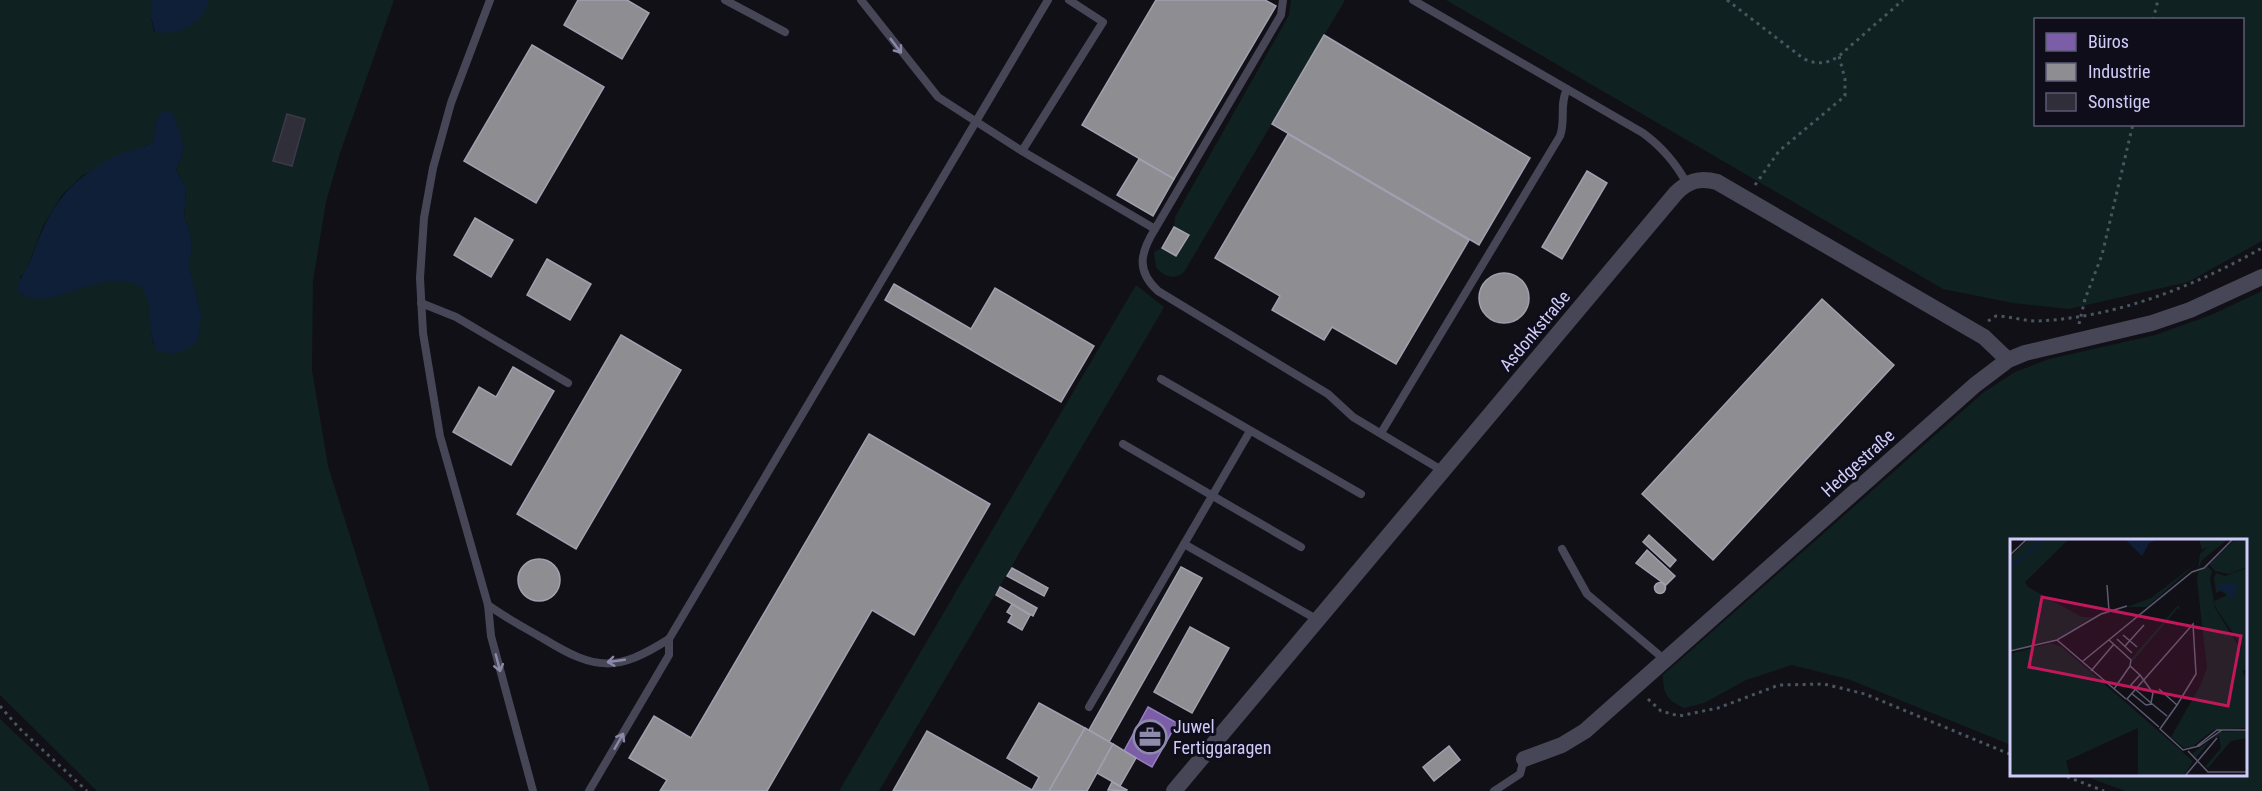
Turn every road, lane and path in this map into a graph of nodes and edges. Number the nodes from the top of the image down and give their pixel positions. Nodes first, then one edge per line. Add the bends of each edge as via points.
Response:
1 (490, 0) edge
2 (725, 0) edge
3 (861, 0) edge
4 (1048, 0) edge
5 (1068, 0) edge
6 (1283, 0) edge
7 (1413, 0) edge
8 (1727, 0) edge
9 (1903, 0) edge
10 (2158, 0) edge
11 (2154, 18) edge
12 (785, 32) dead end
13 (1839, 56) junction
14 (1567, 89) junction
15 (976, 122) junction
16 (2133, 126) edge
17 (1022, 151) junction
18 (1687, 184) junction
19 (1747, 200) junction
20 (1155, 229) junction
21 (2262, 248) edge
22 (2262, 277) edge
23 (421, 303) junction
24 (2081, 316) junction
25 (1980, 335) junction
26 (2075, 341) junction
27 (2008, 360) junction
28 (1161, 379) dead end
29 (568, 383) dead end
30 (1250, 431) junction
31 (1381, 433) junction
32 (1123, 444) dead end
33 (1443, 471) junction
34 (1361, 494) dead end
35 (1212, 496) junction
36 (1184, 544) junction
37 (1301, 547) dead end
38 (1562, 549) dead end
39 (488, 605) junction
40 (1318, 620) junction
41 (669, 639) junction
42 (1665, 660) junction
43 (1635, 687) junction
44 (0, 706) edge
45 (1089, 707) dead end
46 (2010, 754) edge
47 (1524, 759) joint
48 (2065, 776) edge
49 (1507, 788) edge
50 (87, 791) edge
51 (534, 791) edge
52 (589, 791) edge
53 (1174, 791) edge
54 (1494, 791) edge
55 (2104, 791) edge

1 - 23 lane via 451,103 433,168 424,218
2 - 12 lane
3 -> 15 lane via 927,86 949,106
4 - 15 lane
5 - 17 lane via 1103,22
6 - 20 lane via 1281,15
7 - 14 lane
8 - 13 path via 1804,59 1815,64
9 - 13 path
10 - 11 path
13 - 19 path via 1845,96 1779,151
14 - 18 lane via 1659,145
14 - 31 lane via 1561,106 1560,136
15 - 17 lane
15 - 41 lane
16 - 24 path via 2102,255
17 - 20 lane
18 - 19 street via 1709,180
18 - 33 street, Asdonkstraße
19 - 25 street
20 - 31 lane via 1141,263 1149,283 1328,394 1346,412
21 - 24 path via 2184,286
22 - 26 street, Hedgestraße via 2190,310
23 - 29 lane via 456,317
23 - 39 lane via 440,436
24 - 25 path via 2033,321 1996,316
24 - 26 path
25 - 27 street
26 - 27 street, Hedgestraße
27 - 42 street, Hedgestraße
28 - 30 lane
30 - 34 lane
30 - 35 lane
31 - 33 lane
32 - 35 lane
33 - 40 street, Asdonkstraße
35 - 36 lane
35 - 37 lane
36 - 40 lane
36 - 45 lane
38 - 42 lane via 1587,594
41 -> 39 lane via 645,655 616,663 590,663 567,654
39 -> 51 lane via 491,636
40 - 53 street, Asdonkstraße
52 -> 41 lane via 669,656
42 - 43 street, Hedgestraße
43 - 46 path via 1661,711 1679,716 1718,708 1779,685 1824,684 1865,694
43 - 47 street, Hedgestraße via 1585,731 1562,745
44 - 50 path
47 - 49 lane via 1520,774
48 - 55 path
49 - 54 lane

